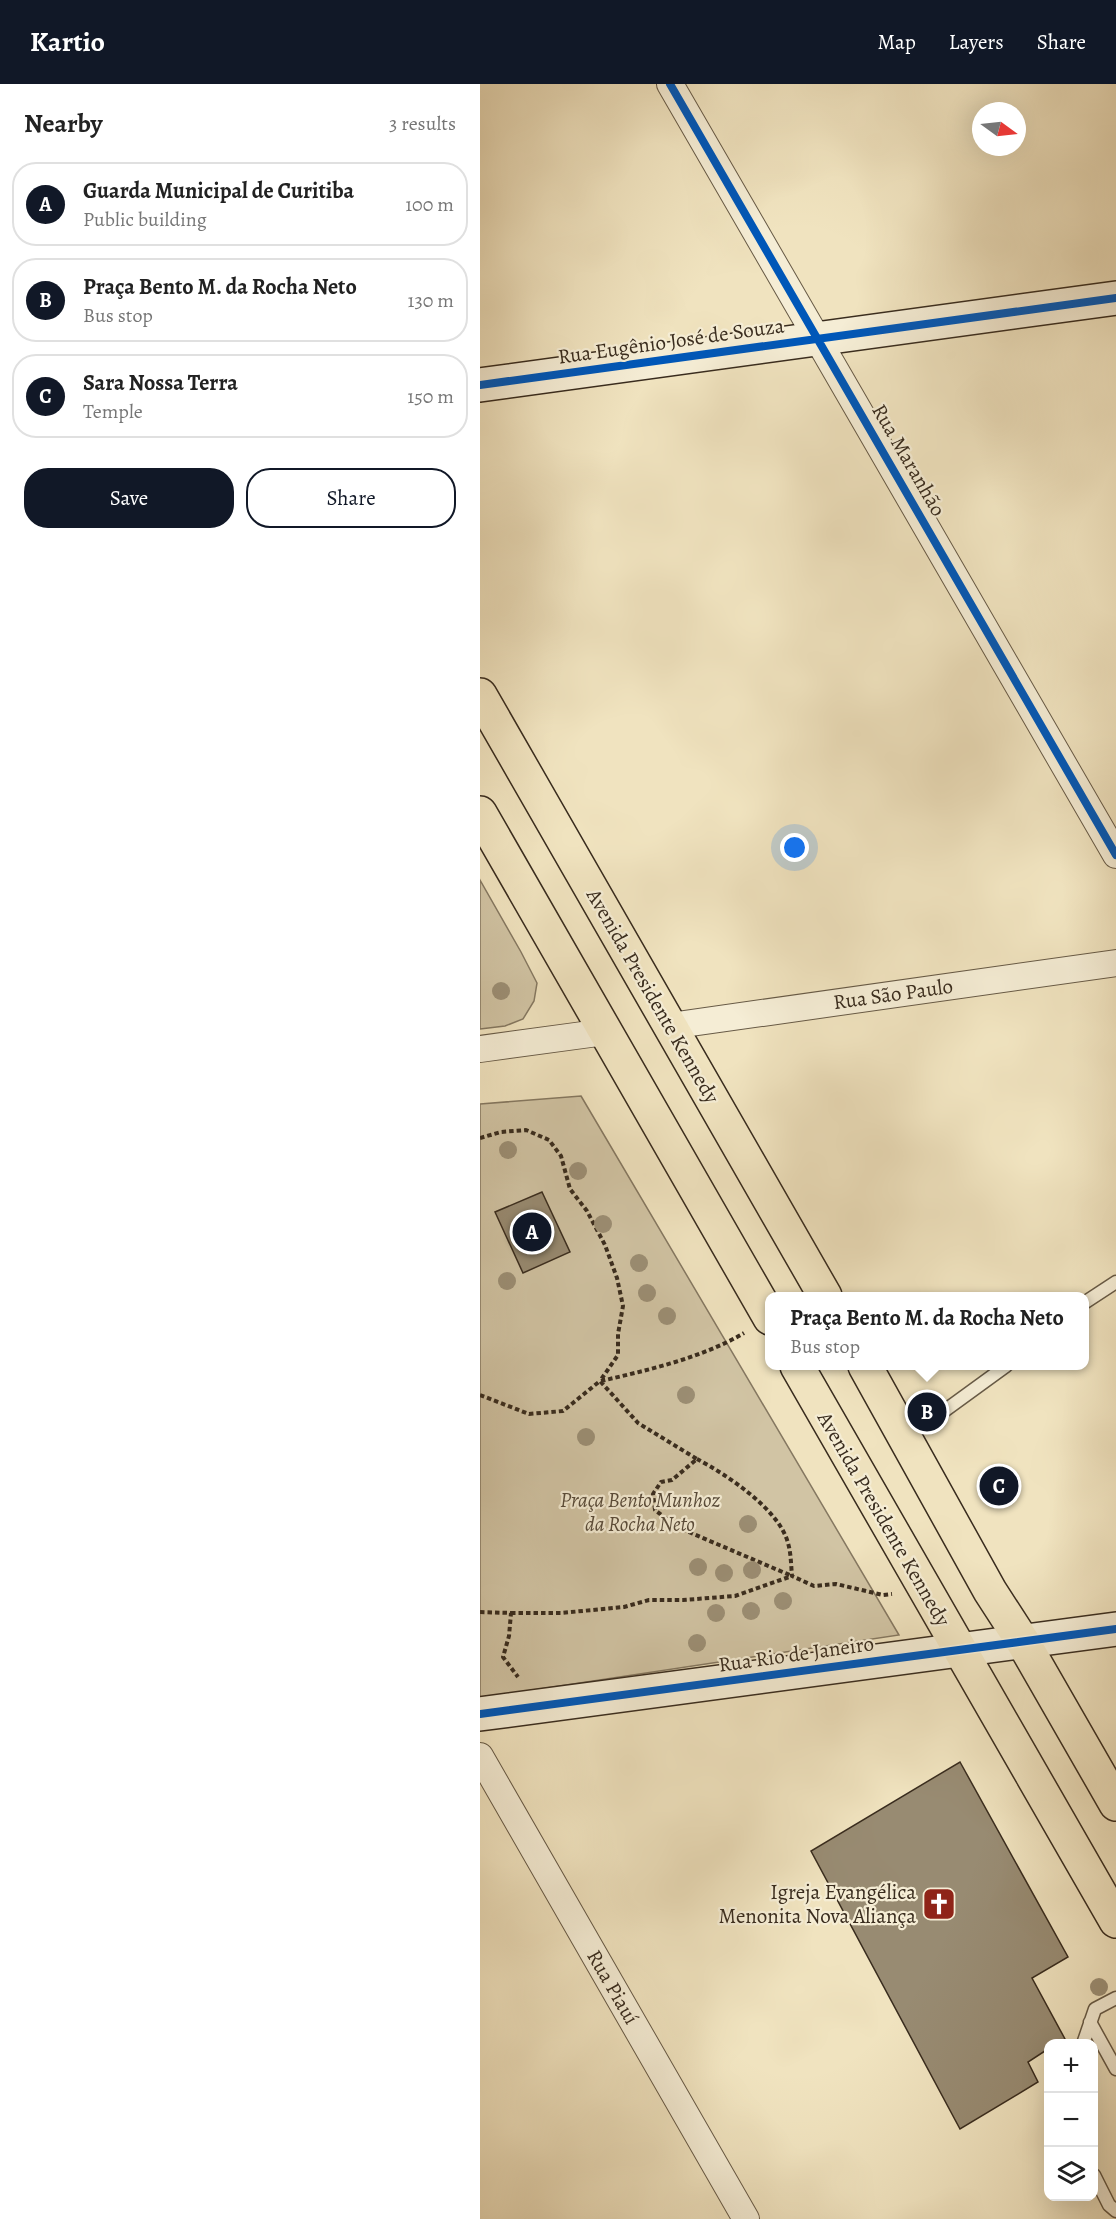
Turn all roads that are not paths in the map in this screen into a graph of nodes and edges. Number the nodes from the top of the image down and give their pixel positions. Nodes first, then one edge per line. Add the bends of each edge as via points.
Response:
1 (670, 84) edge
2 (1116, 298) edge
3 (818, 339) junction
4 (480, 385) edge
5 (480, 695) edge
6 (480, 813) edge
7 (1116, 855) edge
8 (1116, 963) edge
9 (670, 1026) junction
10 (605, 1032) junction
11 (480, 1049) edge
12 (1116, 1282) edge
13 (823, 1292) edge
14 (1089, 1299) edge
15 (760, 1323) edge
16 (800, 1370) edge
17 (867, 1370) edge
18 (999, 1370) edge
19 (905, 1437) junction
20 (1116, 1629) edge
21 (1023, 1642) junction
22 (961, 1650) junction
23 (480, 1714) edge
24 (480, 1756) edge
25 (1116, 1804) edge
26 (1116, 1922) edge
27 (1116, 1998) edge
28 (1090, 2022) junction
29 (1084, 2039) edge
30 (1116, 2069) edge
31 (1098, 2183) edge
32 (1116, 2211) edge
33 (746, 2219) edge

1 - 3 street, Rua Maranhão
2 - 3 street, Rua Eugênio José de Souza
3 - 4 street, Rua Eugênio José de Souza
3 - 7 street, Rua Maranhão
5 - 9 main road, Avenida Presidente Kennedy
6 - 10 main road
8 - 9 street, Rua São Paulo
9 - 13 main road, Avenida Presidente Kennedy
10 - 11 street
10 - 15 main road
12 - 14 lane
16 - 22 main road, Avenida Presidente Kennedy
17 - 19 main road
18 - 19 lane
19 - 21 main road via 990,1591
20 - 21 street, Rua Rio de Janeiro
21 - 22 street, Rua Rio de Janeiro
21 - 25 main road
22 - 23 street, Rua Rio de Janeiro
22 - 26 main road, Avenida Presidente Kennedy
24 - 33 street, Rua Piauí
27 - 28 lane via 1095,2009
28 - 29 lane
28 - 30 lane
31 - 32 lane

